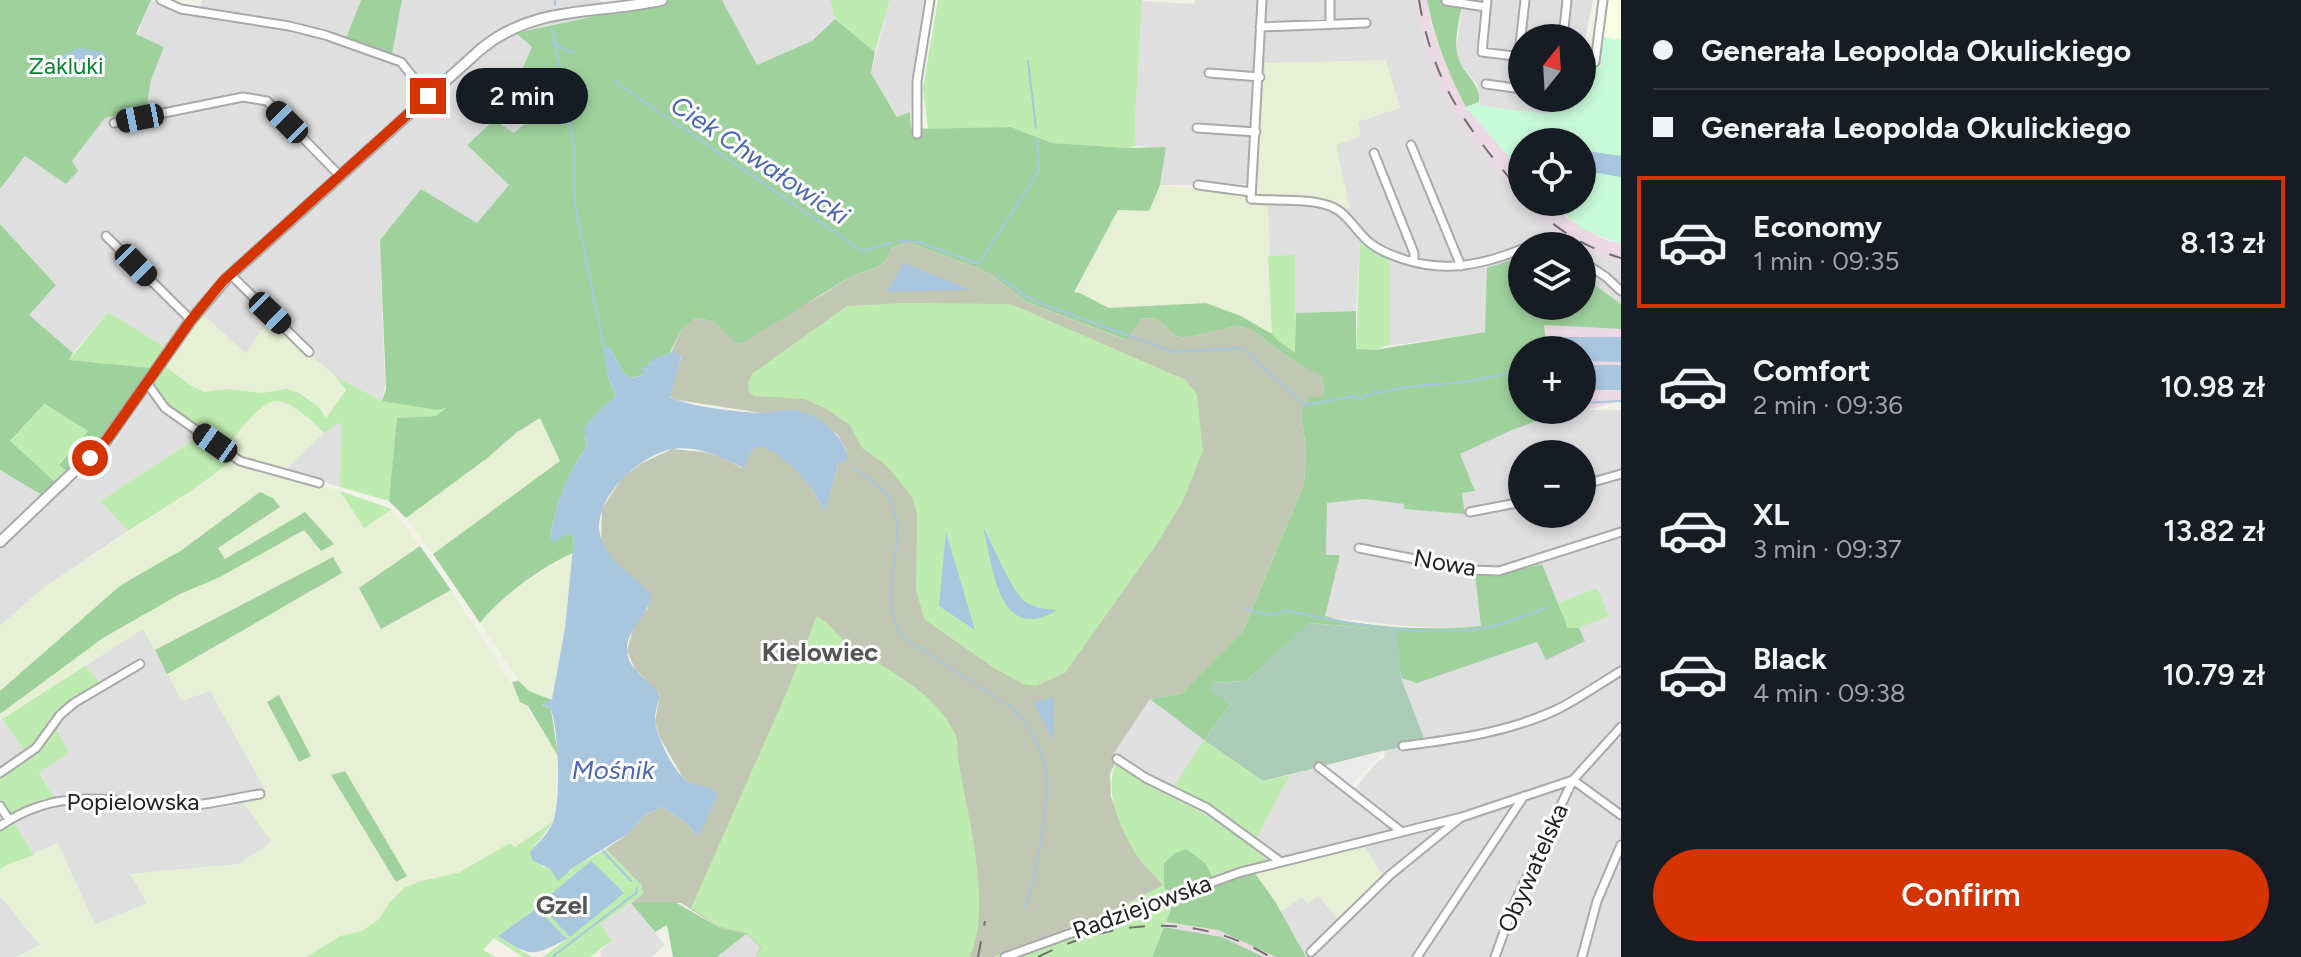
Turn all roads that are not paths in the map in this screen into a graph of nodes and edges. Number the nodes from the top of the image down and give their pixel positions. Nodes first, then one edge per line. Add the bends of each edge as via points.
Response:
1 (161, 0) edge
2 (662, 0) edge
3 (930, 0) edge
4 (1262, 0) edge
5 (1330, 0) edge
6 (1525, 0) edge
7 (1567, 0) edge
8 (1603, 0) edge
9 (1446, 1) edge
10 (1487, 4) edge
11 (1366, 23) dead end
12 (1330, 24) junction
13 (1523, 24) edge
14 (1564, 24) edge
15 (1260, 27) junction
16 (1596, 54) edge
17 (1508, 55) edge
18 (1209, 73) dead end
19 (1260, 77) junction
20 (1486, 84) dead end
21 (1508, 87) edge
22 (428, 96) junction
23 (114, 123) dead end
24 (1197, 128) dead end
25 (1256, 132) junction
26 (917, 134) dead end
27 (1411, 145) dead end
28 (1374, 153) dead end
29 (339, 175) junction
30 (1198, 185) dead end
31 (1251, 192) junction
32 (106, 236) dead end
33 (1508, 254) edge
34 (1414, 262) junction
35 (1461, 266) junction
36 (1596, 270) edge
37 (230, 274) junction
38 (1621, 291) edge
39 (191, 320) junction
40 (309, 352) dead end
41 (147, 383) junction
42 (1621, 474) edge
43 (1596, 481) edge
44 (319, 483) dead end
45 (1508, 505) edge
46 (1470, 512) dead end
47 (1621, 532) edge
48 (0, 542) edge
49 (1359, 548) dead end
50 (140, 664) dead end
51 (1621, 671) edge
52 (1621, 727) edge
53 (1403, 746) dead end
54 (1117, 759) dead end
55 (1319, 767) dead end
56 (0, 773) edge
57 (1573, 780) junction
58 (260, 794) dead end
59 (1524, 796) junction
60 (0, 806) edge
61 (1621, 815) edge
62 (1462, 817) junction
63 (9, 820) junction
64 (0, 826) edge
65 (1402, 832) junction
66 (1621, 845) edge
67 (1281, 862) junction
68 (1311, 952) dead end
69 (1005, 957) edge
70 (1417, 957) edge
71 (1495, 957) edge
72 (1582, 957) edge

1 - 22 street via 181,9 325,35 401,62
2 - 22 street via 516,25
3 - 26 street via 917,81
4 - 15 street
5 - 12 street
6 - 13 street
7 - 14 street
8 - 16 street
9 - 10 street
10 - 17 street via 1482,52
11 - 12 street
12 - 15 street
15 - 19 street
18 - 19 street
19 - 25 street
20 - 21 street
22 - 29 street
23 - 29 street via 258,98 267,101
24 - 25 street
25 - 31 street
27 - 35 street
28 - 34 street
29 - 37 street
30 - 31 street
31 - 34 street via 1251,199 1333,207 1373,246
32 - 39 street
33 - 35 street
34 - 35 street
36 - 38 street
37 - 39 street
37 - 40 street
39 - 41 street
41 - 44 street via 165,408 240,461
41 - 48 street via 100,447
42 - 43 street
45 - 46 street
47 - 49 street, Nowa via 1499,571
50 - 56 street via 74,703 36,748
51 - 53 street via 1561,708 1510,727
52 - 57 street
54 - 67 street via 1207,808
55 - 65 street
57 - 59 street, Radziejowska
57 - 61 street
57 - 71 street, Obywatelska
58 - 63 street, Popielowska via 196,805 76,797 41,803
59 - 62 street, Radziejowska
59 - 70 street
60 - 63 street
62 - 65 street, Radziejowska
62 - 68 street via 1390,875
63 - 64 street, Popielowska
65 - 67 street, Radziejowska
66 - 72 street via 1597,901
67 - 69 street, Radziejowska via 1189,889

